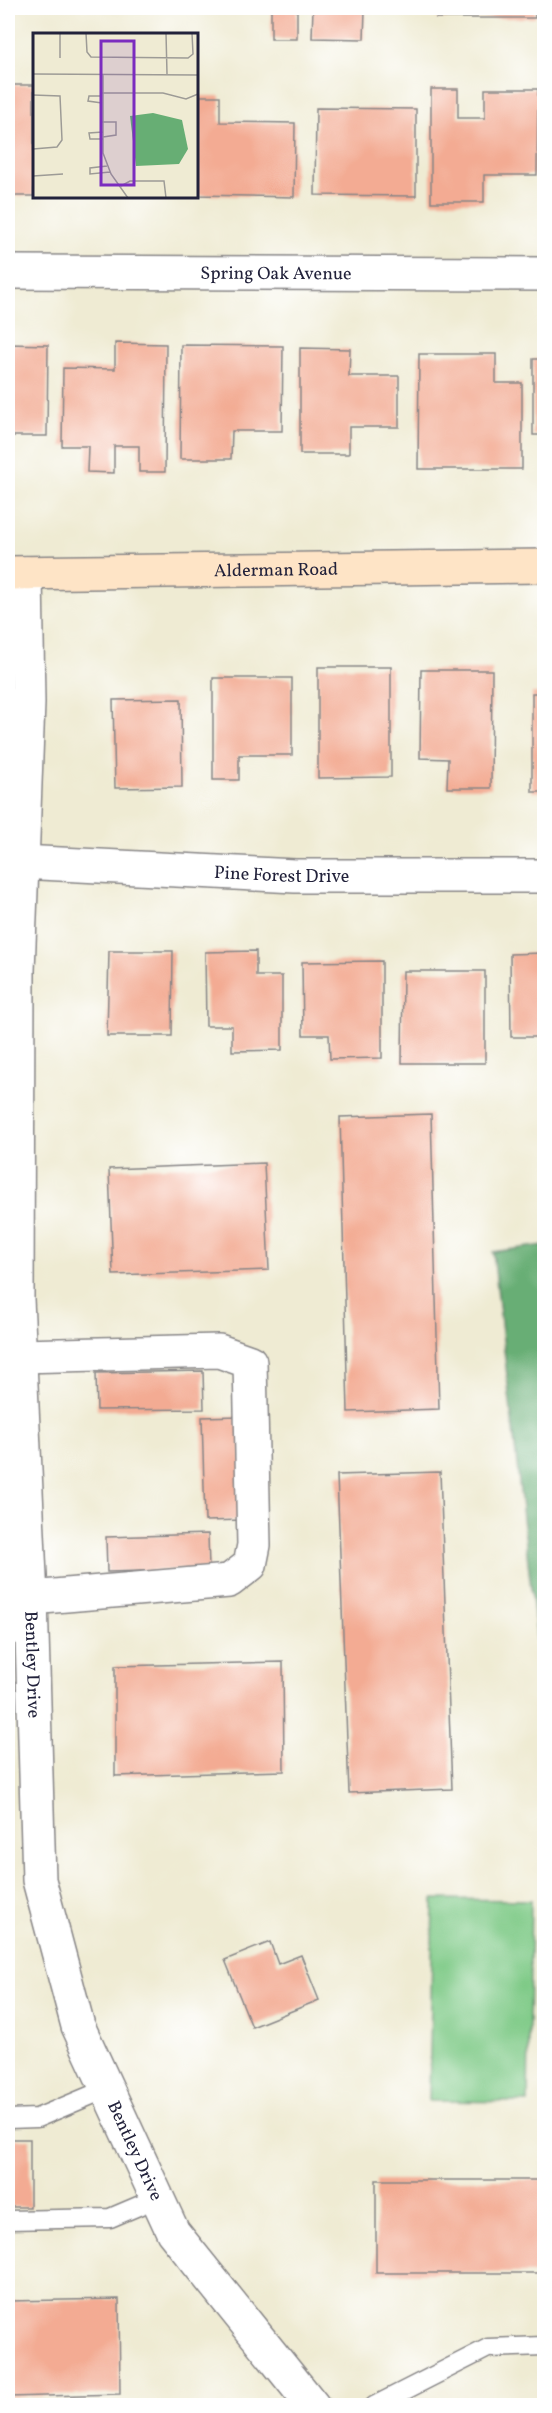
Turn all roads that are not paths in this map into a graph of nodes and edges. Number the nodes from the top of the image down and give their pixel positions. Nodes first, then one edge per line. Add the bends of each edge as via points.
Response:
1 (8, 272) edge
2 (544, 274) edge
3 (544, 566) edge
4 (17, 573) edge
5 (21, 862) junction
6 (544, 876) edge
7 (14, 919) edge
8 (13, 1031) edge
9 (20, 1356) junction
10 (18, 1521) edge
11 (31, 1599) junction
12 (20, 1634) edge
13 (106, 2089) junction
14 (8, 2119) edge
15 (157, 2198) junction
16 (8, 2220) edge
17 (544, 2346) edge
18 (314, 2406) edge
19 (374, 2406) edge

1 - 2 street, Spring Oak Avenue
3 - 4 street, Alderman Road
4 - 5 street, Bentley Drive via 28,703
5 - 6 street, Pine Forest Drive via 295,876
5 - 7 street, Bentley Drive
7 - 8 street, Bentley Drive
8 - 9 street, Bentley Drive
9 - 10 street, Bentley Drive
9 - 11 street via 219,1351 250,1362 254,1545 250,1565 229,1581
10 - 11 street, Bentley Drive
11 - 12 street, Bentley Drive
12 - 13 street, Bentley Drive via 39,1880 78,2026
13 - 14 lane via 38,2118
13 - 15 street, Bentley Drive
15 - 16 lane via 110,2218
15 - 18 street, Bentley Drive via 172,2232
17 - 19 lane via 488,2348

